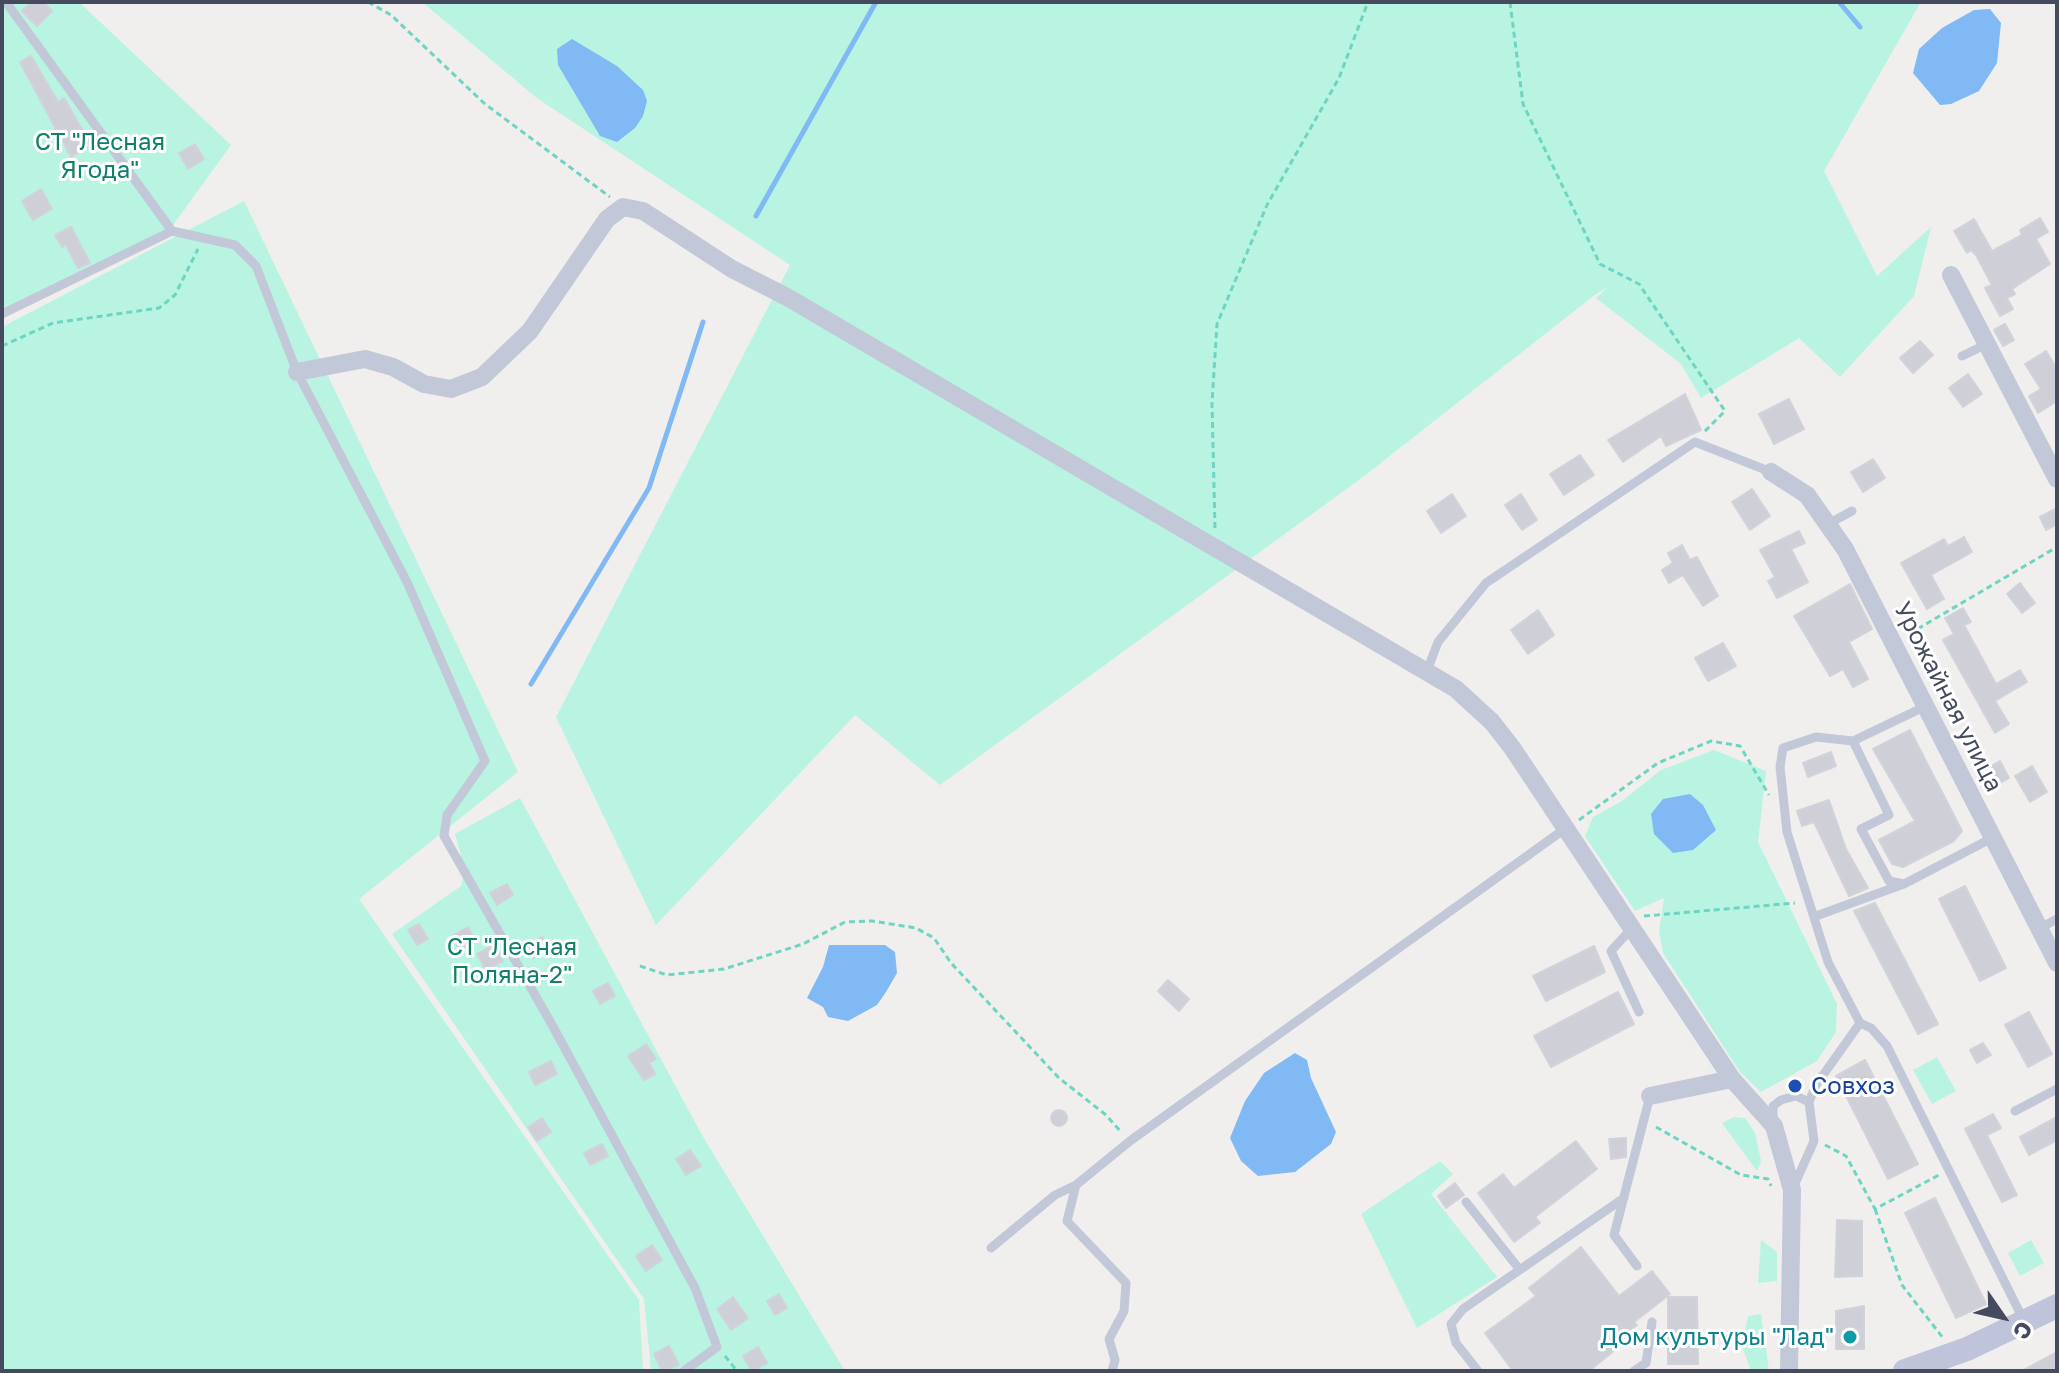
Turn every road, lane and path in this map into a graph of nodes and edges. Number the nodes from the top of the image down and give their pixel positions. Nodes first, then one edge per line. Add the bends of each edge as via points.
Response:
1 (6, 2) edge
2 (368, 2) edge
3 (1368, 2) edge
4 (1510, 2) edge
5 (623, 207) junction
6 (172, 231) junction
7 (206, 241) junction
8 (1951, 275) dead end
9 (2, 314) edge
10 (1987, 344) junction
11 (2, 346) edge
12 (1962, 356) dead end
13 (297, 372) junction
14 (1695, 442) junction
15 (1771, 472) joint
16 (2057, 479) edge
17 (1852, 511) dead end
18 (1828, 524) junction
19 (1216, 547) junction
20 (2057, 547) edge
21 (1893, 643) junction
22 (1427, 671) junction
23 (1926, 706) junction
24 (1853, 741) junction
25 (1782, 801) junction
26 (1566, 828) junction
27 (1994, 837) junction
28 (1904, 884) junction
29 (1811, 902) junction
30 (1816, 916) junction
31 (2057, 919) edge
32 (1631, 923) junction
33 (2040, 928) junction
34 (2057, 963) edge
35 (640, 966) dead end
36 (1639, 1012) dead end
37 (1860, 1023) junction
38 (1732, 1079) junction
39 (2057, 1089) edge
40 (1650, 1096) joint
41 (1809, 1102) junction
42 (2015, 1111) dead end
43 (1644, 1115) junction
44 (1774, 1126) junction
45 (1130, 1141) junction
46 (1814, 1141) junction
47 (1949, 1170) junction
48 (1076, 1185) junction
49 (1792, 1196) junction
50 (1624, 1198) junction
51 (1466, 1202) dead end
52 (1875, 1209) junction
53 (991, 1248) dead end
54 (1637, 1266) dead end
55 (1520, 1270) junction
56 (2057, 1306) edge
57 (1652, 1322) dead end
58 (2025, 1323) junction
59 (717, 1347) junction
60 (1943, 1363) edge
61 (684, 1371) edge
62 (737, 1371) edge
63 (1112, 1371) edge
64 (1478, 1371) edge
65 (1634, 1371) edge
66 (1789, 1371) edge
67 (1905, 1371) edge

1 - 6 lane
2 - 5 path via 391,15 485,104
3 - 19 path via 1339,78 1267,205 1217,324 1212,403
4 - 14 path via 1523,104 1600,264 1639,284 1725,411
5 - 13 street via 607,219 530,331 482,377 451,389 424,384 365,359
5 - 19 street via 643,211 732,269
6 - 7 lane
6 - 9 lane
7 - 11 path via 195,251 175,295 159,308 53,323
7 - 13 lane via 235,245 256,266
8 - 10 street
10 - 12 lane
10 - 16 street
13 - 59 lane via 407,582 485,761 447,815 444,836 695,1288
14 - 15 lane
14 - 22 lane via 1486,583 1438,642
15 - 18 street, Урожайная улица via 1807,495
17 - 18 lane
18 - 21 street, Урожайная улица
19 - 22 street
20 - 21 path
21 - 23 street, Урожайная улица
22 - 26 street via 1492,722
23 - 24 lane
23 - 27 street, Урожайная улица
24 - 25 lane via 1816,737 1783,748
24 - 28 lane via 1889,815 1861,829 1889,881
25 - 26 path via 1769,796 1740,746 1711,741 1658,763
25 - 29 lane
26 - 32 street
26 - 45 lane
27 - 28 lane
27 - 33 street, Урожайная улица
28 - 30 lane
29 - 30 lane
29 - 32 path via 1661,913
30 - 37 lane via 1828,962
31 - 33 lane
32 - 36 lane via 1611,951
32 - 38 street
33 - 34 street, Урожайная улица
35 - 45 path via 667,975 724,969 803,944 845,922 916,928 934,938 1059,1078
37 - 41 lane
37 - 47 lane via 1887,1046
38 - 40 street
38 - 44 street
39 - 42 lane
40 - 43 lane
41 - 44 lane via 1796,1096 1781,1100 1773,1106
41 - 46 lane
43 - 49 path via 1741,1175 1768,1179 1779,1201
43 - 50 lane
44 - 49 street
45 - 48 lane
46 - 49 lane
46 - 52 path via 1846,1156
47 - 52 path
47 - 58 lane
48 - 53 lane via 1055,1195
48 - 63 lane via 1067,1221 1126,1283 1124,1311 1109,1339 1115,1360
49 - 66 street
50 - 54 lane via 1614,1235
50 - 55 lane
51 - 55 lane
52 - 60 path via 1902,1285 1933,1321
55 - 64 lane via 1463,1309 1451,1324 1456,1343
56 - 58 street
57 - 65 lane via 1646,1363
58 - 60 street
59 - 61 lane
59 - 62 path
60 - 67 street

